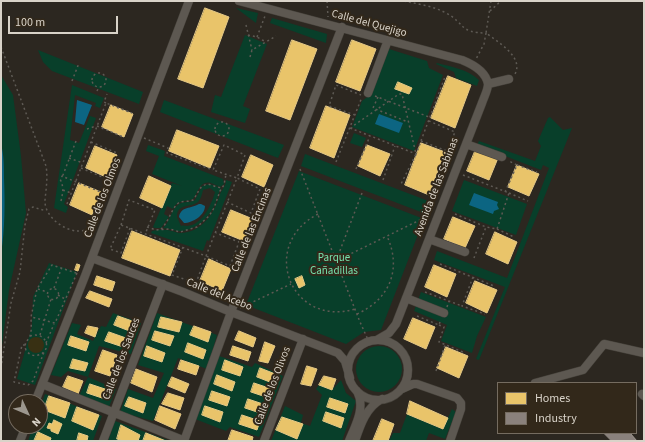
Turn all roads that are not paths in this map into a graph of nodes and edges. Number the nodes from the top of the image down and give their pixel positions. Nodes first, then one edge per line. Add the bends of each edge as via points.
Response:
1 (189, 1) edge
2 (239, 1) edge
3 (342, 28) junction
4 (388, 40) junction
5 (509, 79) road end
6 (488, 84) junction
7 (365, 94) road end
8 (466, 144) junction
9 (505, 159) road end
10 (429, 239) junction
11 (465, 252) dead end
12 (92, 258) junction
13 (163, 284) junction
14 (406, 298) junction
15 (231, 312) junction
16 (444, 313) dead end
17 (396, 324) junction
18 (303, 339) junction
19 (373, 341) junction
20 (358, 348) junction
21 (401, 350) junction
22 (338, 353) junction
23 (644, 353) edge
24 (408, 366) junction
25 (350, 378) junction
26 (539, 382) edge
27 (42, 384) junction
28 (418, 384) junction
29 (357, 390) junction
30 (400, 390) junction
31 (38, 394) edge
32 (382, 399) junction
33 (114, 412) junction
34 (103, 441) edge
35 (185, 441) edge
36 (264, 441) edge
37 (349, 441) edge
38 (355, 441) edge
39 (450, 441) edge

1 - 12 street, Calle de los Olmos
2 - 3 street, Calle del Quejigo
3 - 4 street, Calle del Quejigo
3 - 15 street, Calle de las Encinas
4 - 6 street, Calle del Quejigo via 472,64
4 - 7 street
5 - 6 street
6 - 8 street, Avenida de las Sabinas
8 - 9 street
8 - 10 street, Avenida de las Sabinas
10 - 11 street
10 - 14 street, Avenida de las Sabinas
12 - 13 street, Calle del Acebo
12 - 27 street, Calle de los Olmos
13 - 15 street, Calle del Acebo
13 - 33 street, Calle de los Sauces
14 - 16 street
14 - 17 street, Avenida de las Sabinas
15 - 18 street, Calle del Acebo
15 - 35 street, Calle de las Encinas
17 - 19 street, Avenida de las Sabinas via 389,333
17 - 21 street, Avenida de las Sabinas via 396,338
18 - 22 street, Calle del Acebo
18 - 36 street, Calle de los Olivos
19 - 20 street
19 - 21 street via 389,342
20 - 22 street via 348,353
20 - 25 street via 349,364
21 - 24 street
22 - 25 street
23 - 26 street via 604,344 583,370
24 - 28 street
24 - 30 street via 406,380
25 - 29 street
27 - 31 street, Calle de los Olmos
27 - 33 street
28 - 30 street
28 - 39 street via 457,398 461,403 462,409
29 - 32 street via 369,399
29 - 37 street via 360,406
30 - 32 street via 393,396
32 - 38 street via 374,404 366,415
33 - 34 street, Calle de los Sauces
33 - 35 street

